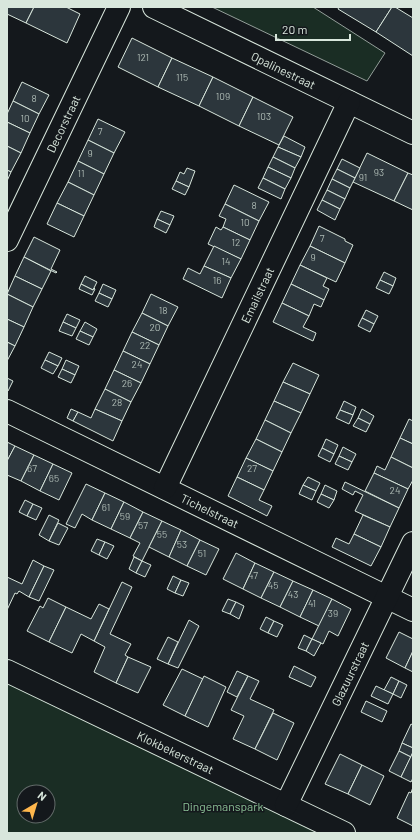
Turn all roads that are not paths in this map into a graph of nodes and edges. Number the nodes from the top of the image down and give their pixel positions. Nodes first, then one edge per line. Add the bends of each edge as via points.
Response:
1 (119, 7) edge
2 (154, 7) edge
3 (349, 102) junction
4 (413, 134) edge
5 (7, 240) edge
6 (7, 411) edge
7 (165, 488) junction
8 (413, 543) edge
9 (387, 597) junction
10 (413, 610) edge
11 (7, 671) edge
12 (286, 805) junction
13 (344, 833) edge

1 - 5 street, Decorstraat
2 - 3 street, Opalinestraat
3 - 4 street, Opalinestraat
3 - 7 street, Emailstraat
6 - 7 street, Tichelstraat
7 - 9 street, Tichelstraat
8 - 9 street, Glazuurstraat
9 - 10 street, Tichelstraat
9 - 12 street, Glazuurstraat
11 - 12 street, Klokbekerstraat
12 - 13 street, Klokbekerstraat

